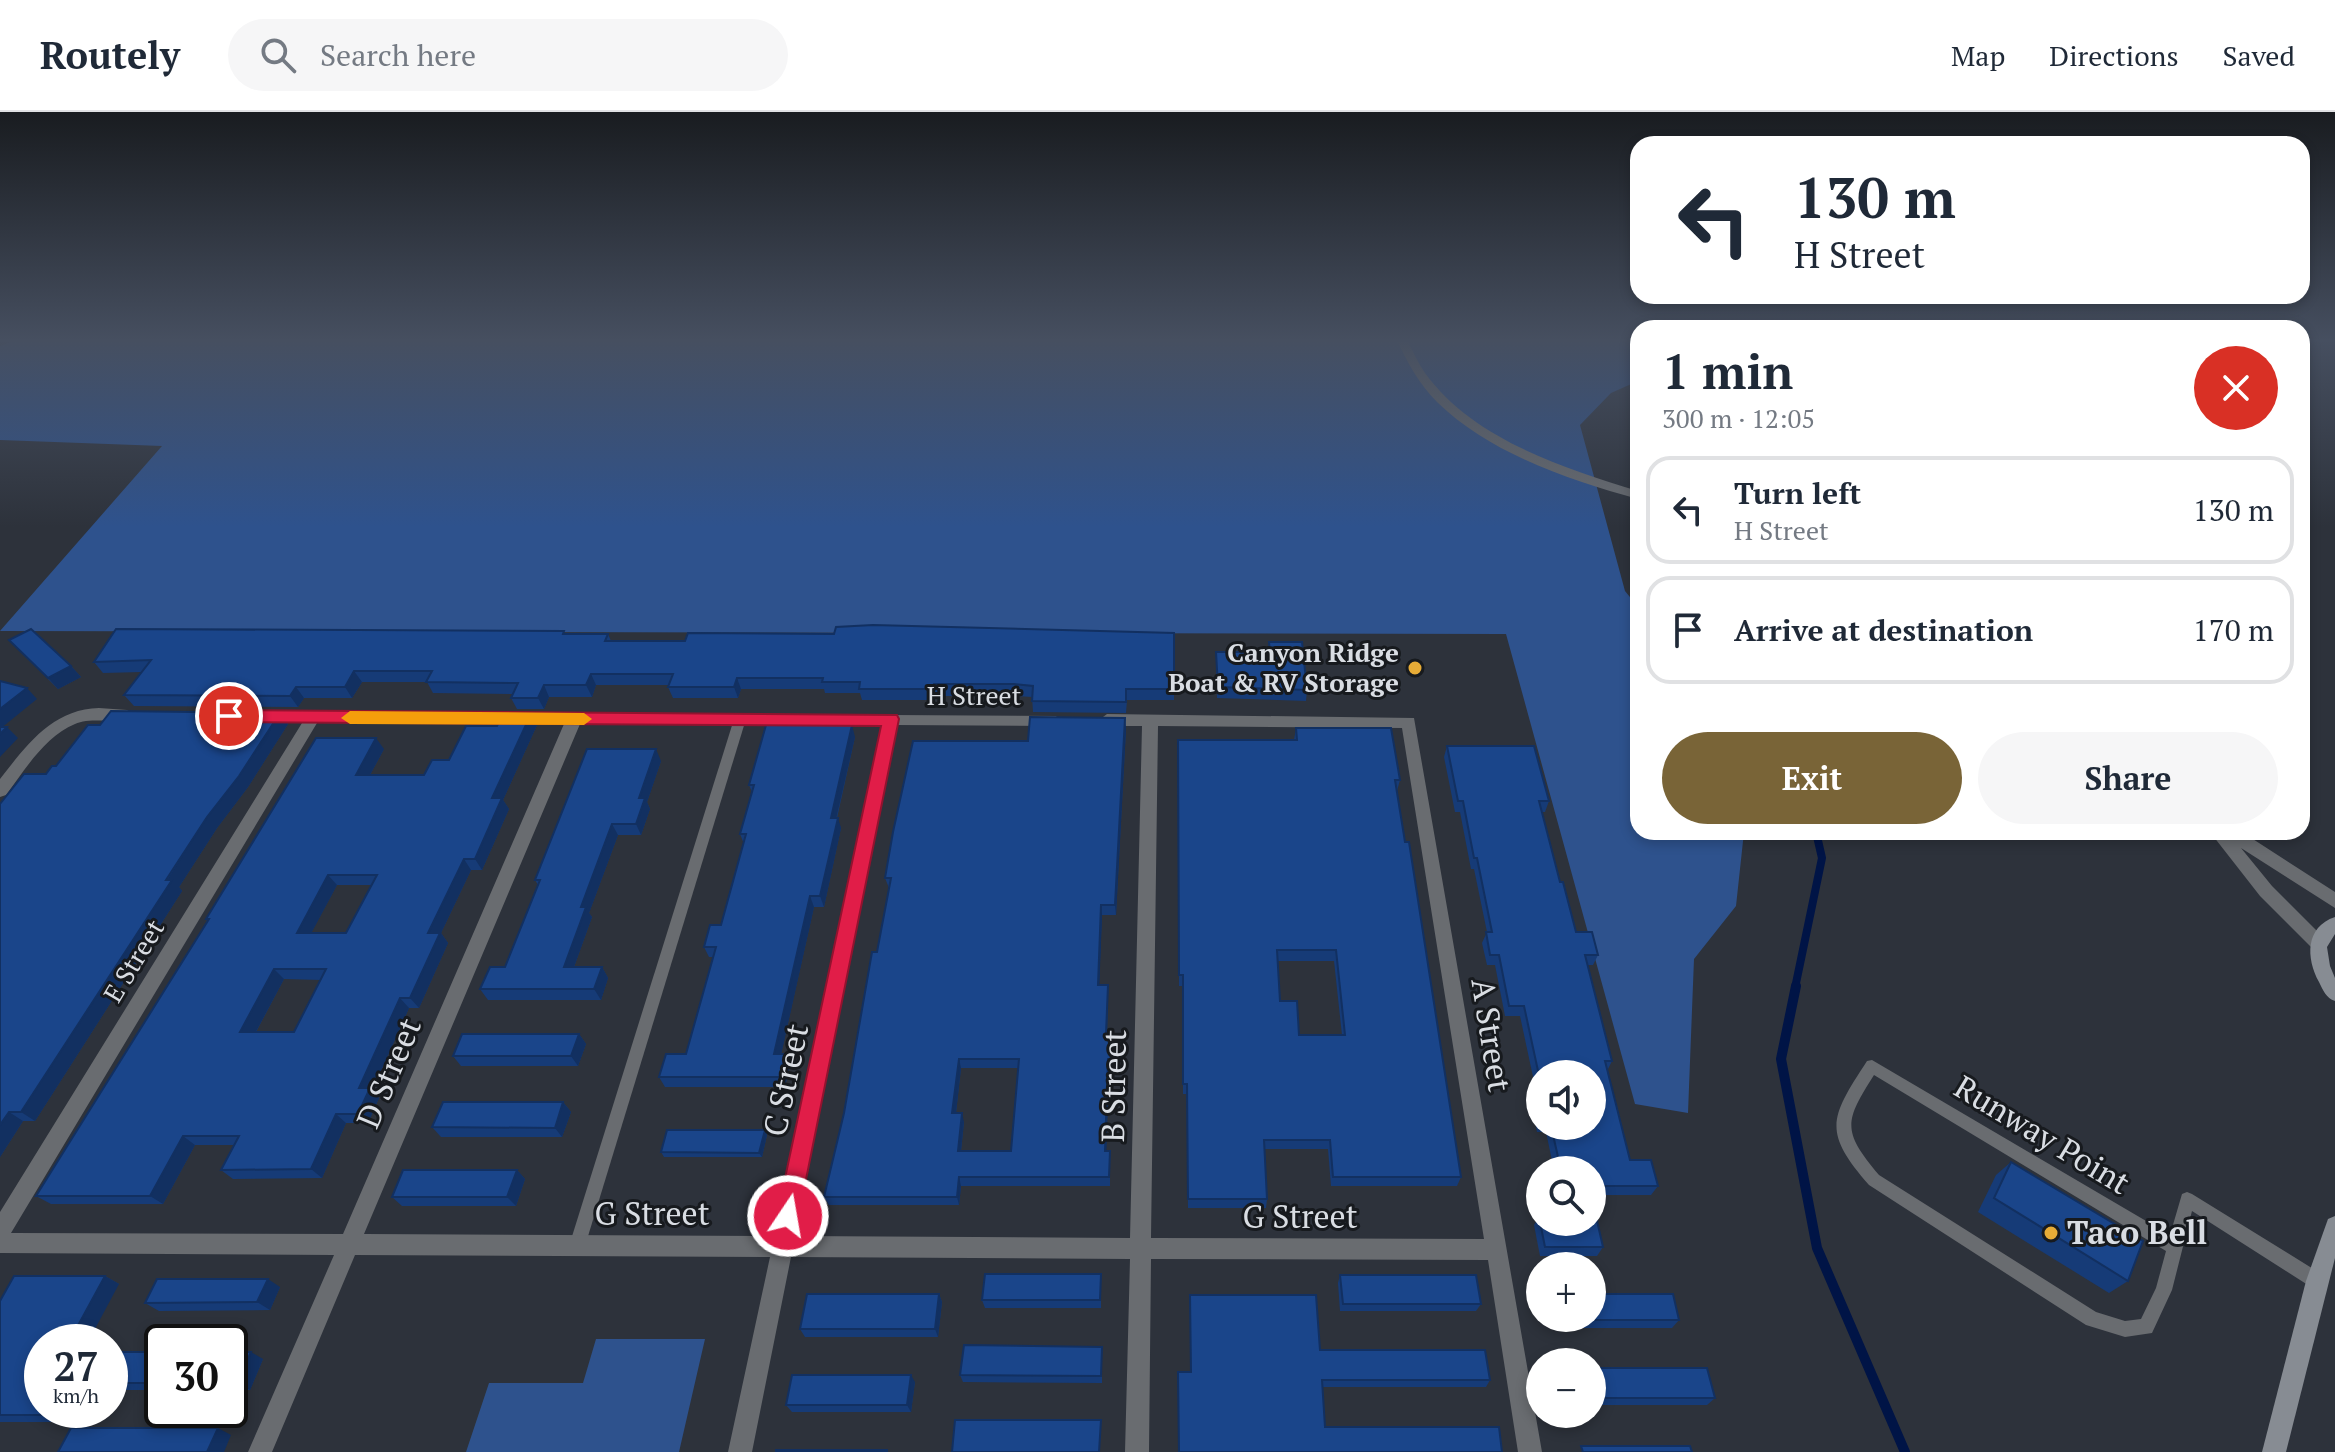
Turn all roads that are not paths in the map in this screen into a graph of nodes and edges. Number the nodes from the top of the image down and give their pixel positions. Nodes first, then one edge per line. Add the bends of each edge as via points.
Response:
1 (1448, 403) edge
2 (1630, 492) edge
3 (149, 715) edge
4 (254, 717) edge
5 (313, 717) junction
6 (574, 719) junction
7 (740, 719) junction
8 (891, 719) junction
9 (1150, 721) junction
10 (1409, 722) joint
11 (0, 791) edge
12 (2225, 840) edge
13 (2241, 840) edge
14 (2335, 901) edge
15 (2335, 924) edge
16 (2318, 943) junction
17 (2335, 993) edge
18 (2335, 1226) edge
19 (0, 1231) edge
20 (0, 1243) edge
21 (349, 1244) junction
22 (577, 1246) junction
23 (782, 1247) junction
24 (2175, 1247) junction
25 (1141, 1248) junction
26 (1496, 1250) junction
27 (2317, 1281) junction
28 (260, 1452) edge
29 (740, 1452) edge
30 (1137, 1452) edge
31 (1530, 1452) edge
32 (2275, 1452) edge

1 - 2 street via 1500,442 1558,470
3 - 11 street via 89,714 58,720
4 - 5 street, H Street
5 - 6 street, H Street
5 - 19 street, E Street
6 - 7 street, H Street
6 - 21 street, D Street
7 - 8 street, H Street
7 - 22 lane
8 - 9 street, H Street
8 - 23 street, C Street
9 - 10 street, H Street
9 - 25 street, B Street
10 - 26 street, A Street
12 - 16 street
13 - 14 street
15 - 16 main road
16 - 17 main road via 2320,967
18 - 27 main road
20 - 21 street, G Street
21 - 22 street, G Street
21 - 28 street, D Street
22 - 23 street, G Street
23 - 25 street, G Street
23 - 29 street, C Street
24 - 24 lane, Runway Point via 2164,1290 2146,1327 2125,1329 2092,1319 1874,1180 1850,1154 1841,1128 1847,1105 1872,1066
24 - 27 lane via 2187,1199
25 - 26 street, G Street
25 - 30 street, B Street
26 - 31 street, A Street
27 - 32 main road

